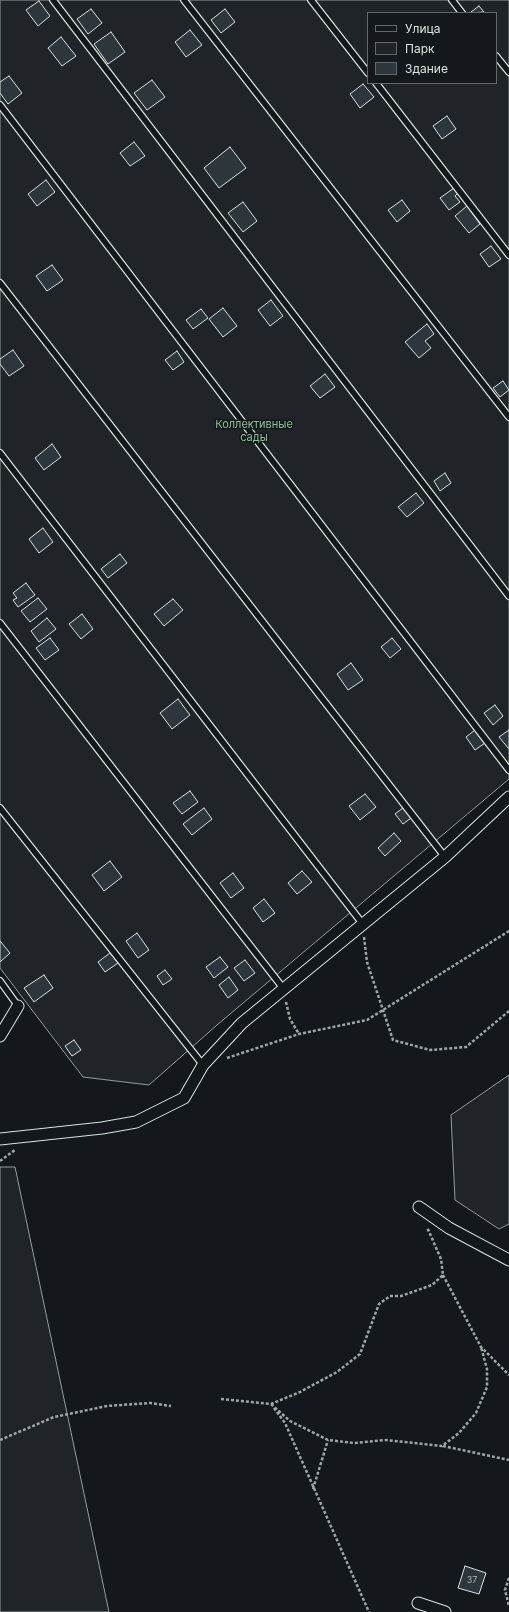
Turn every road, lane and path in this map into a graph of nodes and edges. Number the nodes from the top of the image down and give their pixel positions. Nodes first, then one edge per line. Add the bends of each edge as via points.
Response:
1 (53, 0) edge
2 (184, 0) edge
3 (311, 0) edge
4 (452, 0) edge
5 (461, 12) edge
6 (497, 57) edge
7 (367, 72) edge
8 (509, 72) edge
9 (377, 84) edge
10 (0, 105) edge
11 (509, 254) edge
12 (0, 283) edge
13 (509, 417) edge
14 (0, 453) edge
15 (509, 596) edge
16 (0, 623) edge
17 (509, 770) edge
18 (509, 797) edge
19 (0, 808) edge
20 (444, 858) junction
21 (362, 923) junction
22 (509, 931) edge
23 (0, 981) edge
24 (283, 988) junction
25 (18, 1006) joint
26 (383, 1010) junction
27 (509, 1012) edge
28 (299, 1034) junction
29 (0, 1036) edge
30 (225, 1058) dead end
31 (203, 1066) junction
32 (0, 1139) edge
33 (419, 1207) joint
34 (509, 1249) edge
35 (492, 1252) junction
36 (509, 1260) edge
37 (443, 1275) junction
38 (482, 1347) junction
39 (509, 1375) edge
40 (221, 1399) dead end
41 (271, 1404) junction
42 (171, 1406) dead end
43 (0, 1440) edge
44 (328, 1440) junction
45 (442, 1446) junction
46 (509, 1460) edge
47 (313, 1489) junction
48 (509, 1578) edge
49 (418, 1603) dead end
50 (509, 1606) edge
51 (369, 1612) edge
52 (445, 1612) edge

1 - 15 lane
2 - 13 lane
3 - 7 lane
4 - 5 lane
6 - 8 lane
9 - 11 lane
10 - 17 lane
12 - 20 lane
14 - 21 lane
16 - 24 lane
18 - 20 street
19 - 31 lane
20 - 21 street
21 - 24 street
21 - 26 path via 367,962
22 - 26 path
23 - 25 lane
24 - 28 path via 290,1019
24 - 31 street via 242,1023
25 - 29 street
26 - 27 path via 393,1040 430,1050 466,1047
26 - 28 path via 367,1020
28 - 30 path
31 - 32 street via 184,1098 136,1122
33 - 35 street via 449,1228
33 - 37 path via 441,1259
34 - 35 street
35 - 36 street
37 - 38 path
37 - 41 path via 432,1285 401,1296 390,1296 379,1304 360,1354 337,1372
38 - 39 path
38 - 45 path via 487,1369 487,1387 476,1413 459,1433
40 - 41 path
41 - 44 path via 290,1421
41 - 47 path via 285,1423
42 - 43 path via 150,1403 107,1406 54,1417
44 - 45 path via 354,1443 386,1440
44 - 47 path
45 - 46 path
47 - 51 path
48 - 50 path via 505,1590
49 - 52 street

